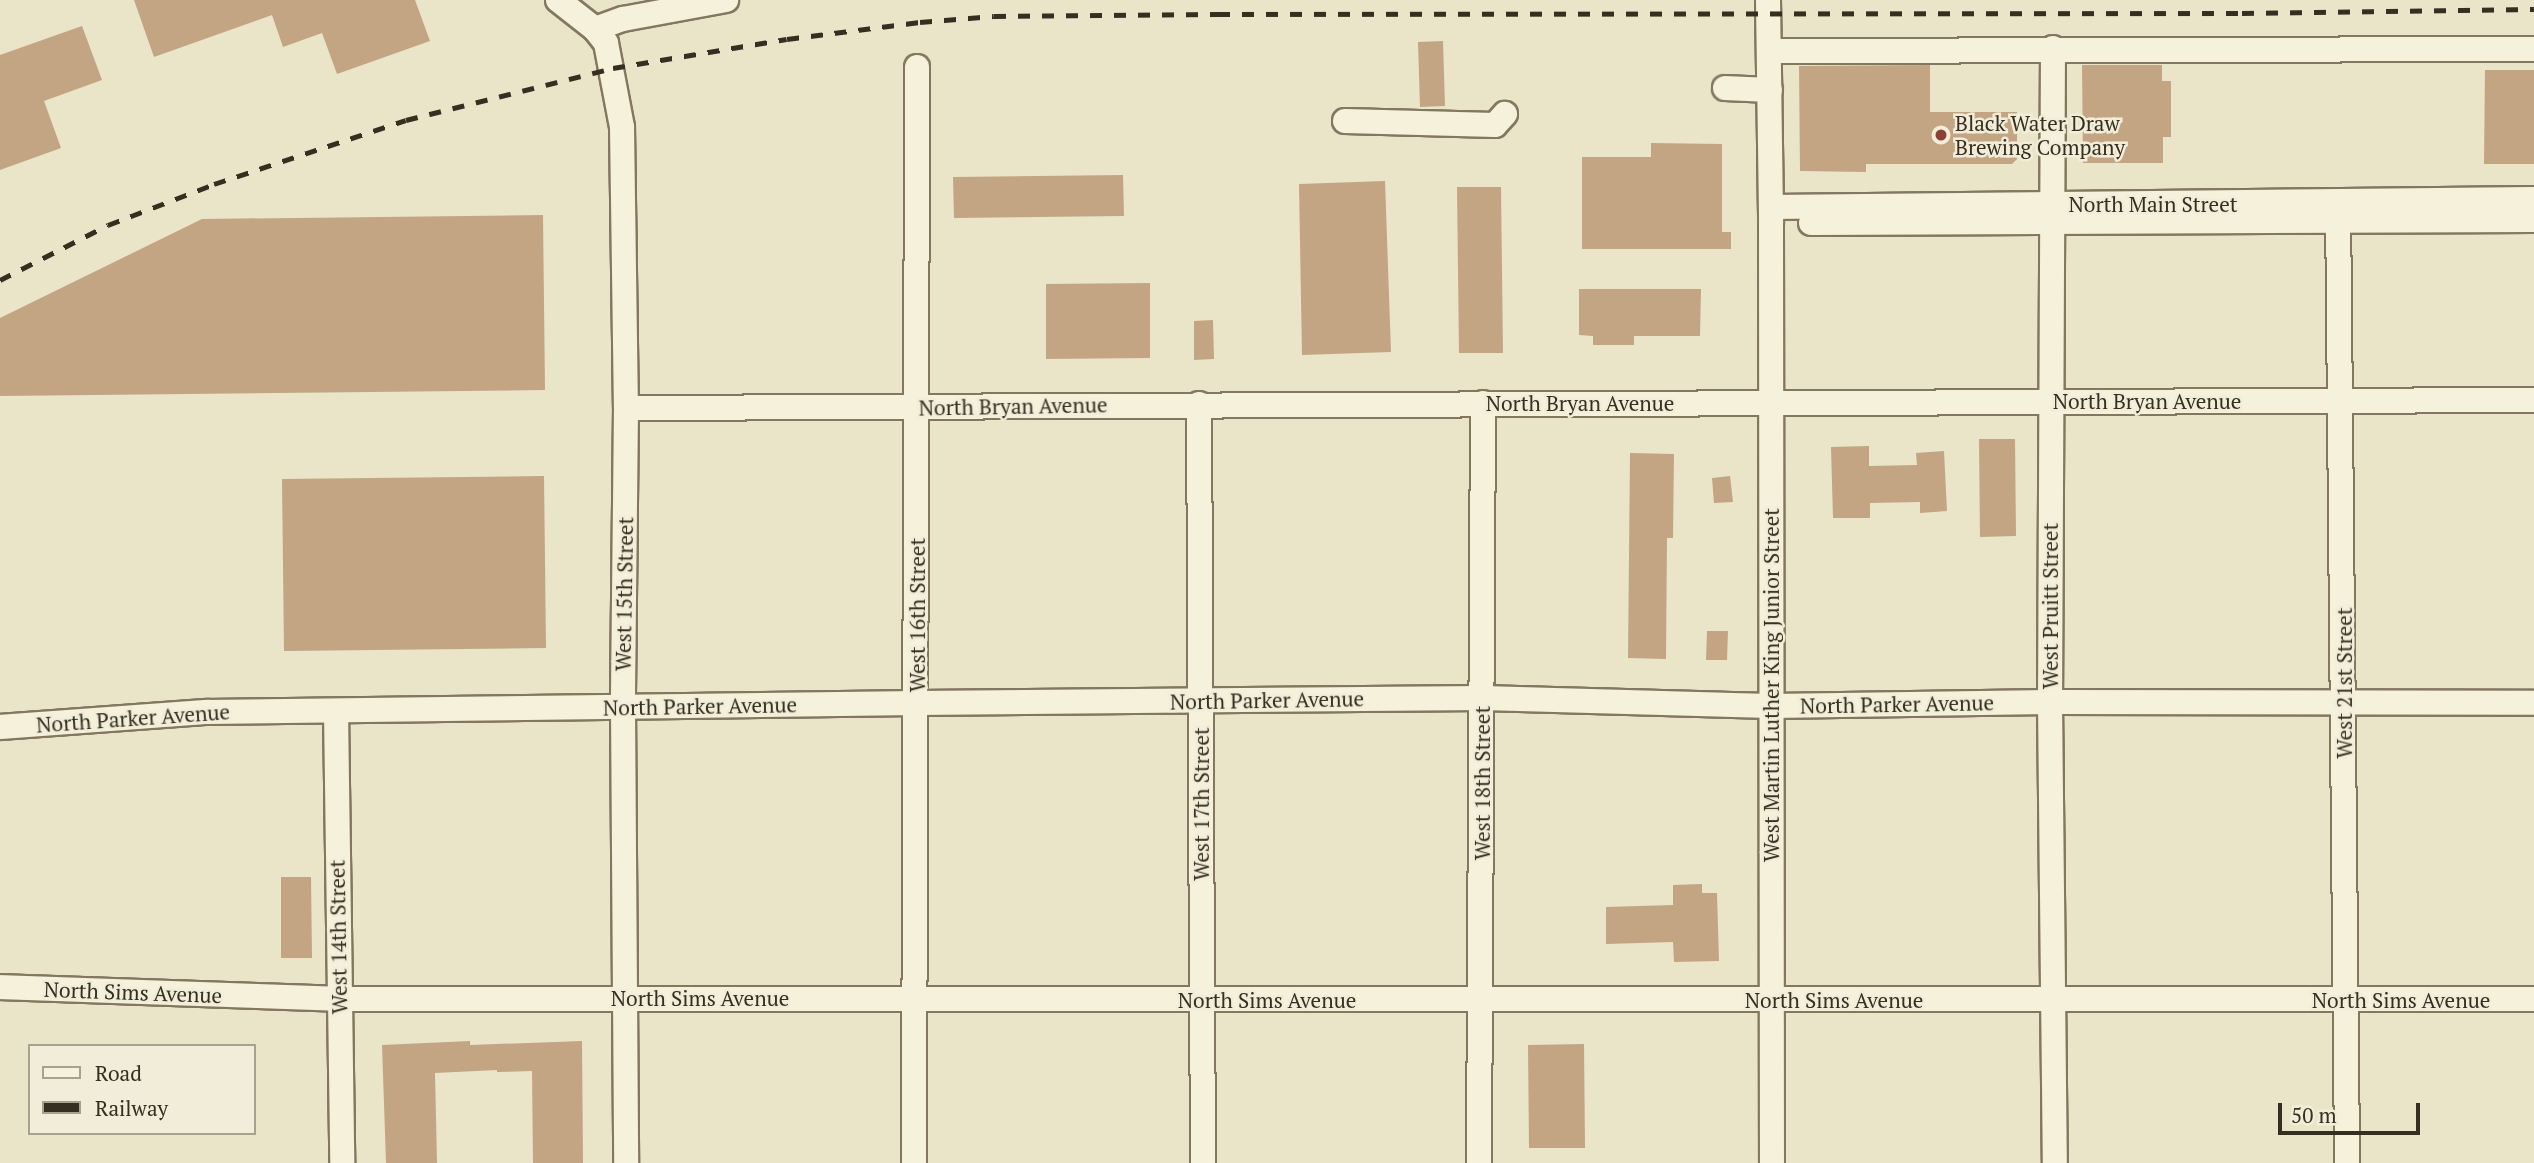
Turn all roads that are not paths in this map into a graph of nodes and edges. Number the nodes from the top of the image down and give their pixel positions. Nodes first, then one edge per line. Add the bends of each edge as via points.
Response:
1 (558, 0) edge
2 (726, 0) edge
3 (1768, 0) edge
4 (595, 29) junction
5 (2053, 48) junction
6 (2534, 49) edge
7 (1769, 51) junction
8 (917, 67) dead end
9 (1725, 88) dead end
10 (1770, 90) junction
11 (1505, 114) dead end
12 (1345, 121) dead end
13 (2534, 199) edge
14 (2338, 212) junction
15 (1771, 215) junction
16 (2052, 215) junction
17 (2534, 220) edge
18 (2534, 400) edge
19 (2049, 401) junction
20 (2341, 401) junction
21 (1483, 403) junction
22 (1770, 403) junction
23 (1199, 404) junction
24 (917, 407) junction
25 (626, 408) junction
26 (1483, 698) junction
27 (1200, 701) junction
28 (2050, 702) junction
29 (917, 703) junction
30 (2534, 703) edge
31 (2344, 704) junction
32 (1771, 706) junction
33 (623, 707) junction
34 (336, 711) junction
35 (0, 727) edge
36 (0, 988) edge
37 (627, 997) junction
38 (339, 999) junction
39 (916, 999) junction
40 (1201, 999) junction
41 (2534, 999) edge
42 (1480, 1000) junction
43 (1772, 1000) junction
44 (2052, 1000) junction
45 (2345, 1000) junction
46 (342, 1163) edge
47 (626, 1163) edge
48 (914, 1163) edge
49 (1203, 1163) edge
50 (1479, 1163) edge
51 (1772, 1163) edge
52 (2055, 1163) edge
53 (2347, 1163) edge

1 - 4 street
2 - 4 street
3 - 7 street, West Martin Luther King Junior Street
4 - 25 street, West 15th Street via 606,43 613,68 622,127
5 - 6 street
5 - 7 street
5 - 16 street, West Pruitt Street
7 - 10 street, West Martin Luther King Junior Street
8 - 24 street, West 16th Street
9 - 10 street
10 - 15 street, West Martin Luther King Junior Street
11 - 12 street via 1495,125
13 - 14 street, North Main Street
14 - 16 street, North Main Street
14 - 17 street, North Main Street
14 - 20 street, West 21st Street
15 - 16 street, North Main Street
15 - 22 street, West Martin Luther King Junior Street
16 - 19 street, West Pruitt Street
18 - 20 street, North Bryan Avenue
19 - 20 street, North Bryan Avenue
19 - 22 street, North Bryan Avenue
19 - 28 street, West Pruitt Street
20 - 31 street, West 21st Street
21 - 22 street, North Bryan Avenue
21 - 23 street, North Bryan Avenue
21 - 26 street, West 18th Street
22 - 32 street, West Martin Luther King Junior Street
23 - 24 street, North Bryan Avenue
23 - 27 street, West 17th Street
24 - 25 street, North Bryan Avenue
24 - 29 street, West 16th Street
25 - 33 street, West 15th Street
26 - 27 street, North Parker Avenue
26 - 32 street, North Parker Avenue
26 - 42 street, West 18th Street
27 - 29 street, North Parker Avenue
27 - 40 street, West 17th Street
28 - 31 street, North Parker Avenue
28 - 32 street, North Parker Avenue
28 - 44 street, West Pruitt Street
29 - 33 street, North Parker Avenue
29 - 39 street, West 16th Street
30 - 31 street, North Parker Avenue
31 - 45 street, West 21st Street
32 - 43 street, West Martin Luther King Junior Street
33 - 34 street, North Parker Avenue
33 - 37 street, West 15th Street
34 - 35 street, North Parker Avenue via 206,712
34 - 38 street, West 14th Street
36 - 38 street, North Sims Avenue
37 - 38 street, North Sims Avenue
37 - 39 street, North Sims Avenue
37 - 47 street, West 15th Street
38 - 46 street, West 14th Street
39 - 40 street, North Sims Avenue
39 - 48 street, West 16th Street
40 - 42 street, North Sims Avenue
40 - 49 street, West 17th Street
41 - 45 street, North Sims Avenue
42 - 43 street, North Sims Avenue
42 - 50 street, West 18th Street
43 - 44 street, North Sims Avenue
43 - 51 street, West Martin Luther King Junior Street
44 - 45 street, North Sims Avenue
44 - 52 street, West Pruitt Street
45 - 53 street, West 21st Street

